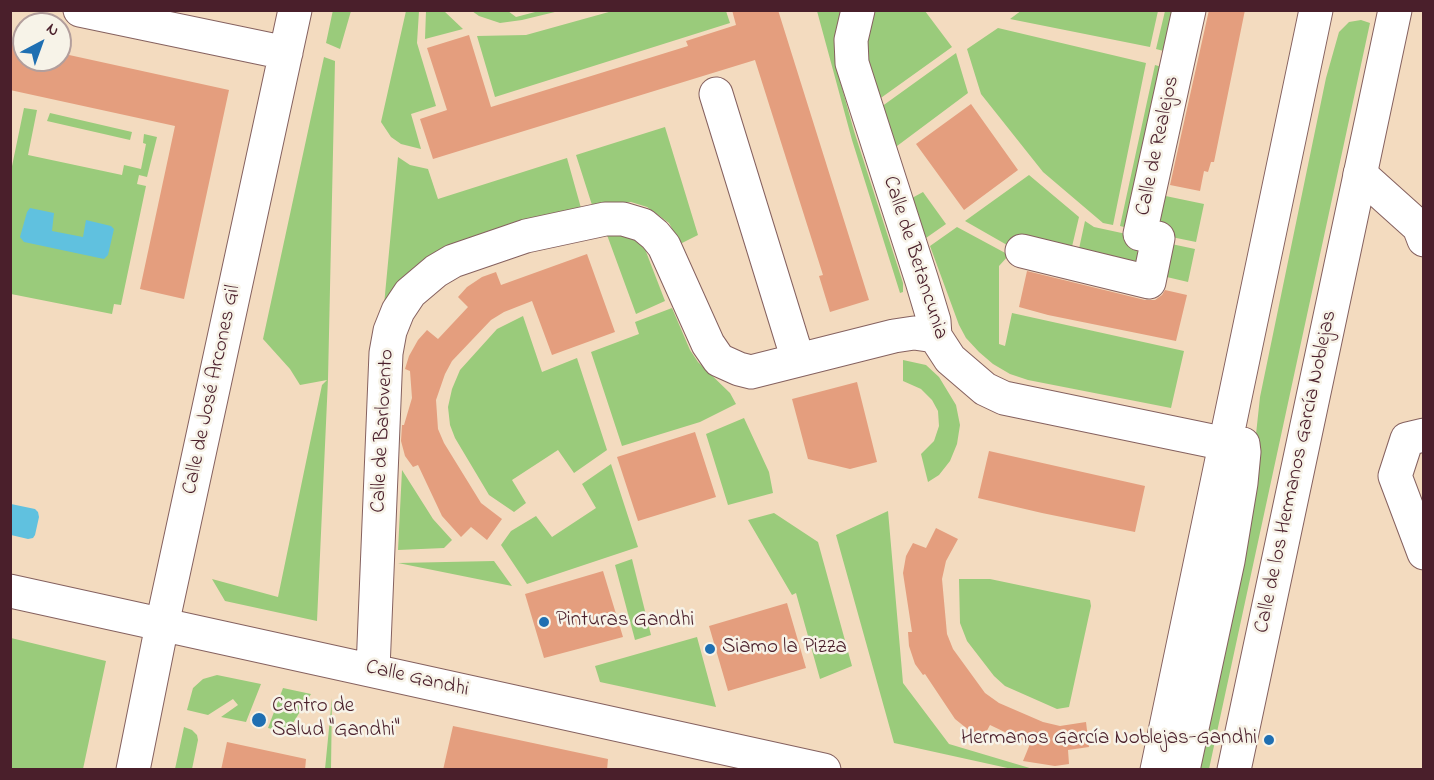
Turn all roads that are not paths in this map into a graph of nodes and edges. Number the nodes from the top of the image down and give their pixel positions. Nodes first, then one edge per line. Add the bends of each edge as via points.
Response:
1 (80, 10) edge
2 (295, 10) edge
3 (858, 10) edge
4 (1189, 10) edge
5 (1316, 10) edge
6 (1395, 10) edge
7 (286, 53) junction
8 (716, 94) dead end
9 (1360, 174) junction
10 (1424, 240) edge
11 (1023, 251) dead end
12 (935, 336) junction
13 (798, 360) junction
14 (1236, 398) junction
15 (1424, 435) edge
16 (1226, 444) junction
17 (1424, 553) edge
18 (10, 591) edge
19 (162, 625) junction
20 (373, 669) junction
21 (133, 770) edge
22 (824, 770) edge
23 (1157, 770) edge
24 (1183, 770) edge
25 (1234, 770) edge

1 - 7 street
2 - 7 street, Calle de José Arcones Gil
3 - 12 street, Calle de Betancunia via 851,40 852,63 922,281
4 - 11 street, Calle de Realejos via 1140,234 1158,238 1149,282
5 - 14 street
6 - 9 street, Calle de los Hermanos García Noblejas
7 - 19 street, Calle de José Arcones Gil
8 - 13 street
9 - 10 street via 1419,227
9 - 25 street, Calle de los Hermanos García Noblejas
12 - 13 street, Calle de Barlovento via 894,336
12 - 16 street, Calle de Betancunia via 950,359 985,389 1004,398
13 - 20 street, Calle de Barlovento via 751,372 719,360 664,246 643,225 623,219 605,219 526,236 453,261 436,271 410,293 398,311 386,353
14 - 16 street
14 - 24 street via 1244,452 1241,483
15 - 17 street via 1407,439 1395,476
16 - 23 street
18 - 19 street, Calle Gandhi
19 - 20 street, Calle Gandhi
19 - 21 street, Calle de José Arcones Gil
20 - 22 street, Calle Gandhi

